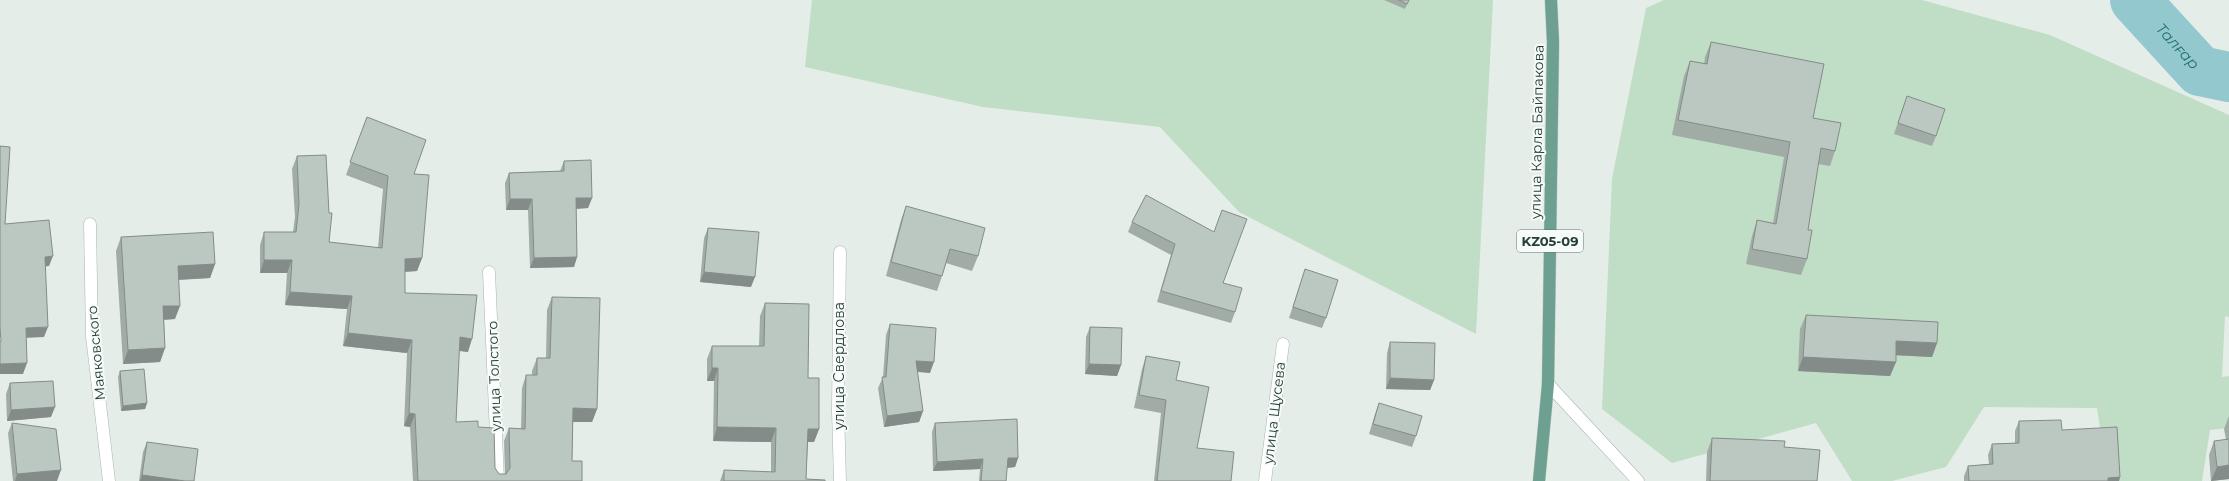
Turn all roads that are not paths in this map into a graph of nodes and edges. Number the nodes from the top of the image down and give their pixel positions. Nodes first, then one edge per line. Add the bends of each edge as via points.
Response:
1 (1551, 0) edge
2 (90, 224) dead end
3 (840, 252) dead end
4 (489, 272) dead end
5 (1283, 344) dead end
6 (1548, 384) junction
7 (109, 481) edge
8 (498, 481) edge
9 (840, 481) edge
10 (1265, 481) edge
11 (1539, 481) edge
12 (1638, 481) edge

1 - 6 main road, улица Карла Байпакова / KZ05-09 via 1553,42
2 - 7 street, Маяковского via 92,336
3 - 9 street, улица Свердлова
4 - 8 street, улица Толстого
5 - 10 street, улица Щусева
6 - 11 main road, улица Карла Байпакова / KZ05-09
6 - 12 street

